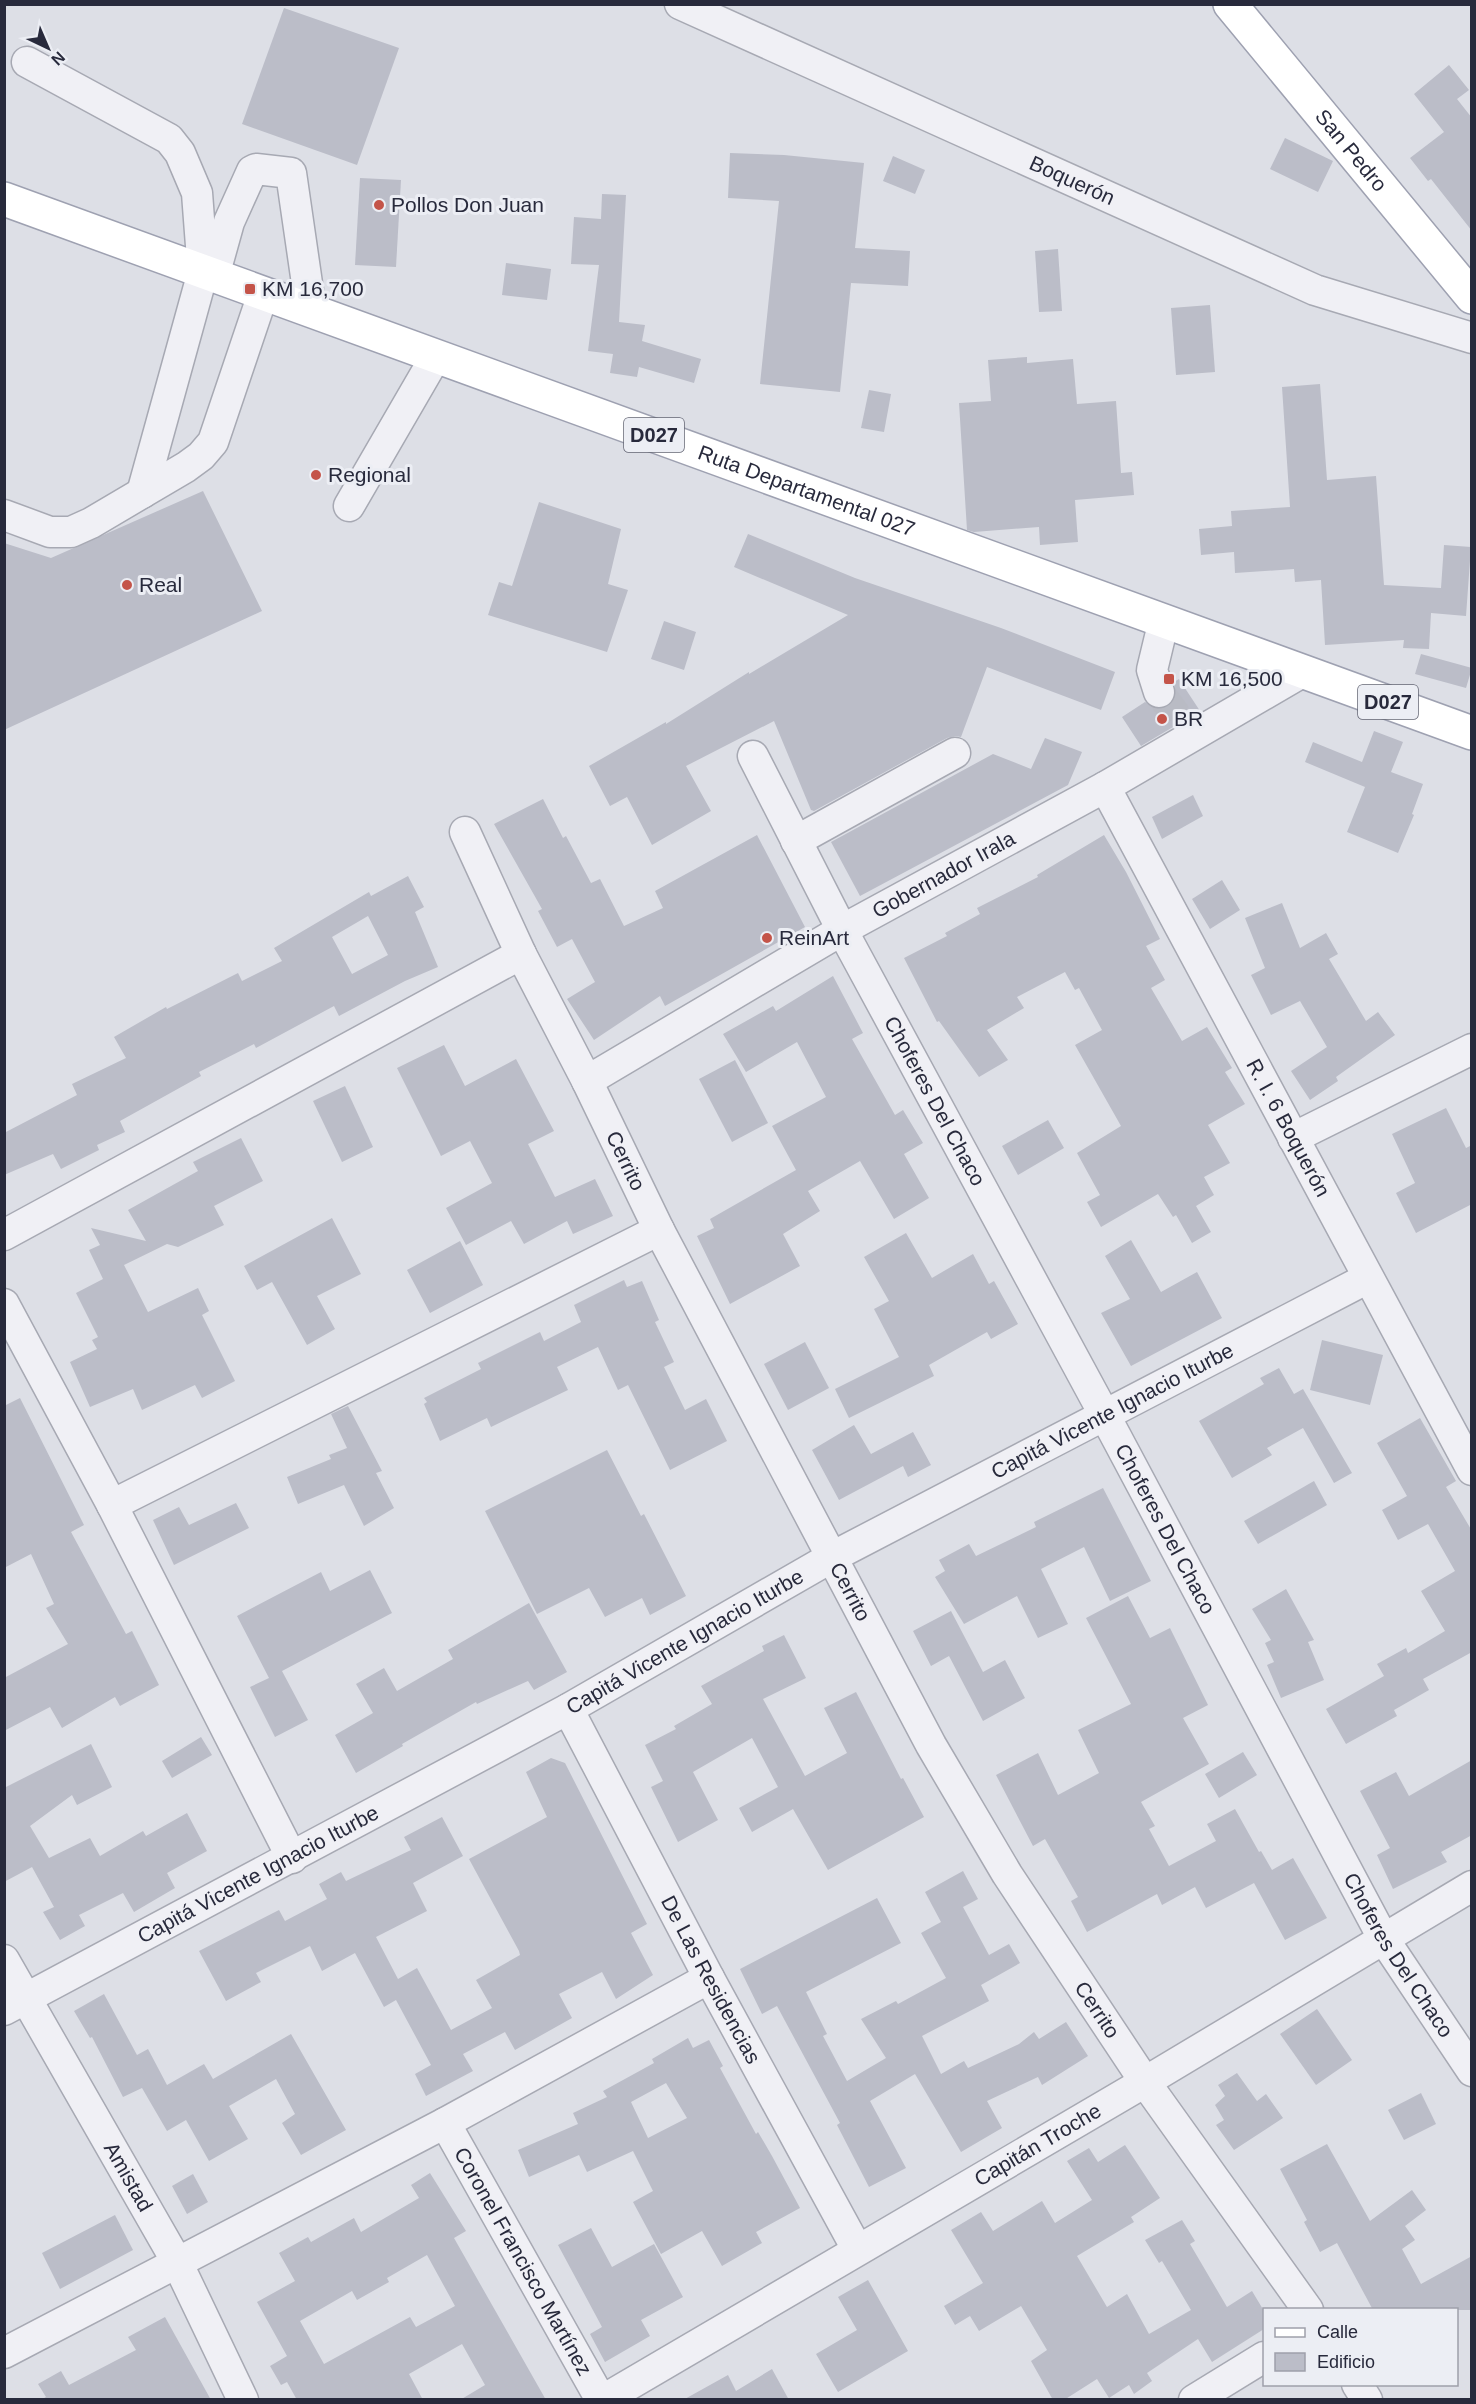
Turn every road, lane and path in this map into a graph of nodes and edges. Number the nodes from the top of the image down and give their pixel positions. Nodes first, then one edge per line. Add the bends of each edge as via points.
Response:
1 (680, 4) edge
2 (1230, 4) edge
3 (730, 16) edge
4 (27, 62) dead end
5 (4, 199) edge
6 (209, 274) junction
7 (263, 294) junction
8 (1472, 297) edge
9 (311, 311) junction
10 (1472, 338) edge
11 (436, 356) junction
12 (142, 493) junction
13 (349, 506) dead end
14 (4, 515) edge
15 (1164, 620) junction
16 (1304, 671) junction
17 (1159, 692) tunnel mouth
18 (1472, 733) edge
19 (955, 753) dead end
20 (753, 756) dead end
21 (1105, 787) junction
22 (465, 832) dead end
23 (796, 841) junction
24 (842, 930) junction
25 (521, 954) junction
26 (1472, 1049) edge
27 (587, 1081) junction
28 (1293, 1138) junction
29 (659, 1230) junction
30 (4, 1235) edge
31 (1368, 1278) junction
32 (4, 1304) edge
33 (1104, 1414) junction
34 (1472, 1470) edge
35 (112, 1505) junction
36 (832, 1557) junction
37 (568, 1709) junction
38 (292, 1858) junction
39 (1472, 1886) edge
40 (1383, 1938) junction
41 (4, 1960) edge
42 (709, 1978) junction
43 (15, 2004) edge
44 (1472, 2071) edge
45 (1145, 2082) junction
46 (445, 2123) junction
47 (857, 2249) junction
48 (177, 2262) junction
49 (1307, 2308) edge
50 (4, 2353) edge
51 (1263, 2358) edge
52 (1358, 2386) edge
53 (243, 2400) edge
54 (602, 2400) edge
55 (1194, 2400) edge
56 (1367, 2400) edge

1 - 3 street, Boquerón
2 - 8 main road, San Pedro
3 - 10 street, Boquerón via 1315,290
4 - 6 street via 169,139 180,153 197,193
5 - 6 main road, Ruta Departamental 027 / D027
6 - 7 main road, Ruta Departamental 027 / D027
6 - 9 street via 252,171 291,174
6 - 12 street
7 - 9 main road, Ruta Departamental 027 / D027
7 - 12 street via 213,442 186,467
9 - 11 main road, Ruta Departamental 027 / D027
11 - 13 street
11 - 15 main road, Ruta Departamental 027 / D027
12 - 14 street via 71,532 50,532
15 - 16 main road, Ruta Departamental 027 / D027
15 - 17 street via 1152,670
16 - 18 main road, Ruta Departamental 027 / D027
16 - 21 street, Gobernador Irala via 1188,729
19 - 23 street
20 - 23 street, Choferes Del Chaco
21 - 24 street, Gobernador Irala
21 - 28 street, R. I. 6 Boquerón
22 - 25 street, Cerrito
23 - 24 street, Choferes Del Chaco
24 - 27 street, Gobernador Irala
24 - 33 street, Choferes Del Chaco
25 - 27 street, Cerrito
25 - 30 street
26 - 28 street
27 - 29 street, Cerrito
28 - 31 street, R. I. 6 Boquerón
29 - 35 street
29 - 36 street, Cerrito
31 - 33 street, Capitá Vicente Ignacio Iturbe
31 - 34 street, R. I. 6 Boquerón
32 - 35 street
33 - 36 street, Capitá Vicente Ignacio Iturbe
33 - 40 street, Choferes Del Chaco
35 - 38 street
36 - 37 street, Capitá Vicente Ignacio Iturbe
36 - 45 street, Cerrito via 931,1745 1007,1874
37 - 38 street, Capitá Vicente Ignacio Iturbe
37 - 42 street, De Las Residencias
38 - 43 street, Capitá Vicente Ignacio Iturbe
39 - 40 street, Capitán Troche
40 - 44 street, Choferes Del Chaco
40 - 45 street, Capitán Troche
41 - 43 street, Amistad
42 - 46 street
42 - 47 street, De Las Residencias
43 - 48 street, Amistad
45 - 47 street, Capitán Troche
45 - 49 street, Cerrito
46 - 48 street
46 - 54 street, Coronel Francisco Martínez
47 - 54 street, Capitán Troche
48 - 50 street
48 - 53 street, Amistad
51 - 55 street
52 - 56 street

